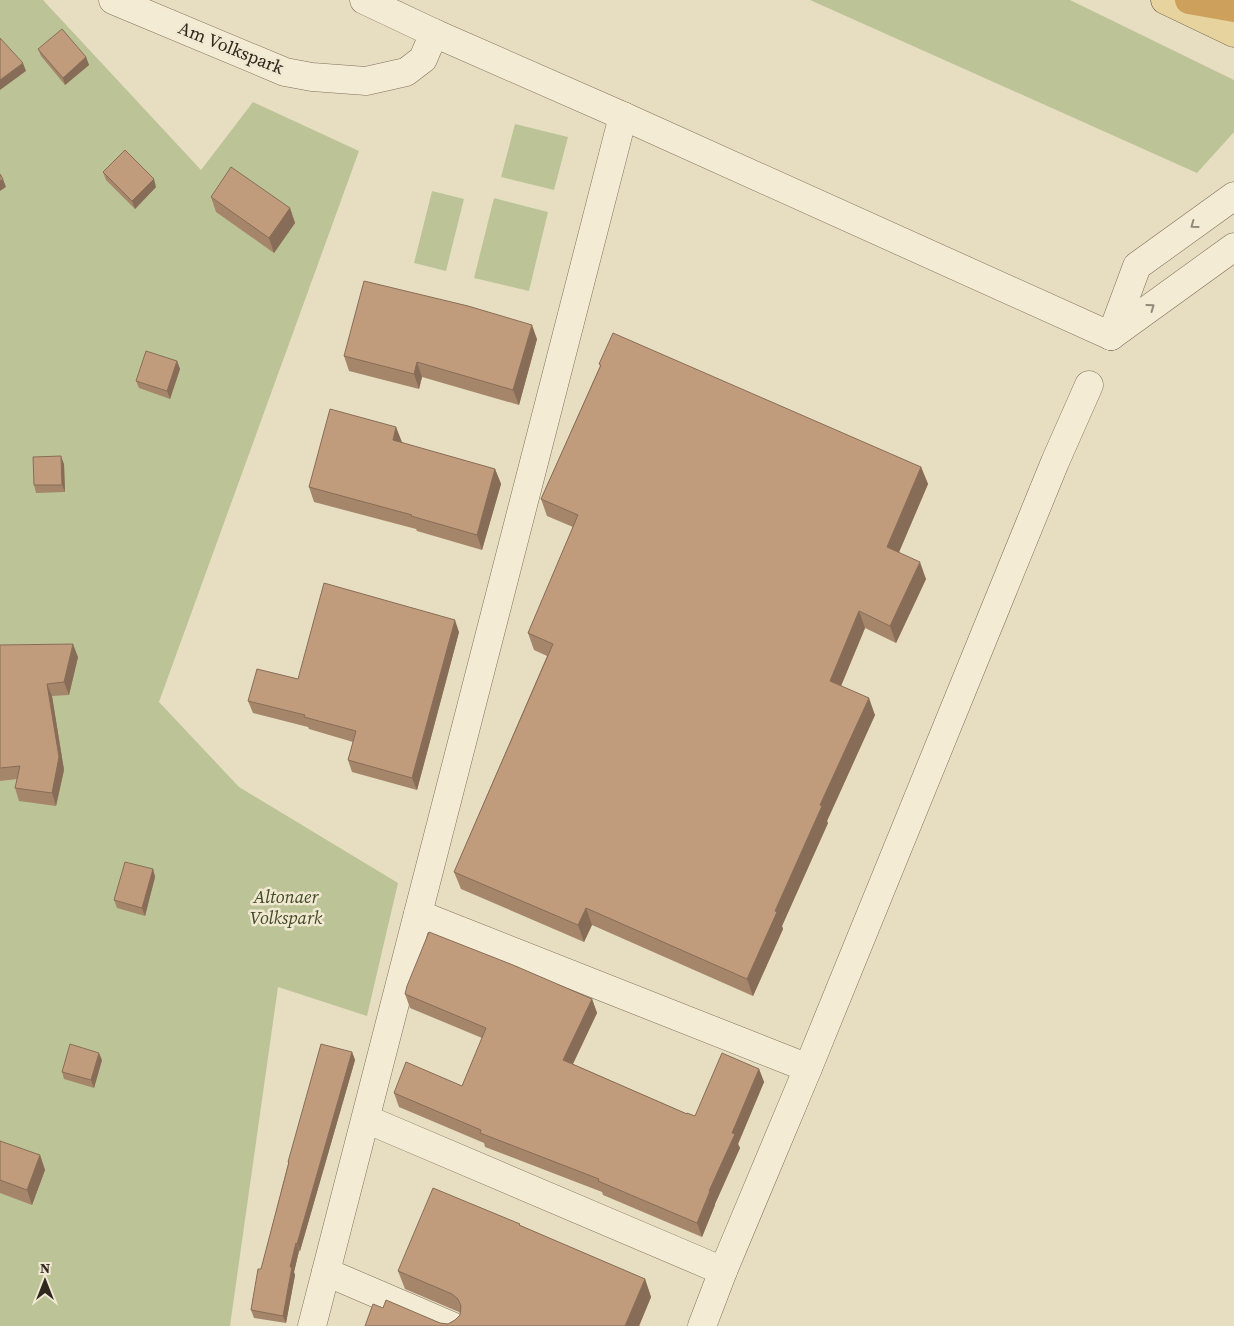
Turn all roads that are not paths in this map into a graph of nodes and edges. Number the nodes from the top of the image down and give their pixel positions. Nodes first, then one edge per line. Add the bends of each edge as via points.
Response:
1 (113, 0) edge
2 (364, 0) edge
3 (1165, 0) edge
4 (1190, 0) edge
5 (1234, 8) edge
6 (434, 33) junction
7 (1234, 33) edge
8 (623, 116) junction
9 (1234, 196) edge
10 (1234, 247) edge
11 (1111, 336) junction
12 (1089, 385) dead end
13 (418, 914) junction
14 (808, 1068) junction
15 (366, 1118) junction
16 (723, 1271) junction
17 (326, 1272) junction
18 (312, 1326) edge
19 (452, 1326) edge
20 (702, 1326) edge

1 - 6 street, Am Volkspark via 285,72 312,76 366,81 406,72 423,59
2 - 6 street
3 - 7 main road
4 - 5 highway
6 - 8 street
8 - 11 street
8 - 13 street
9 -> 11 street via 1137,266
11 -> 10 street
12 - 14 street
13 - 14 street
13 - 15 street
14 - 16 street
15 - 16 street
15 - 17 street
16 - 20 street
17 - 18 street
17 - 19 street

